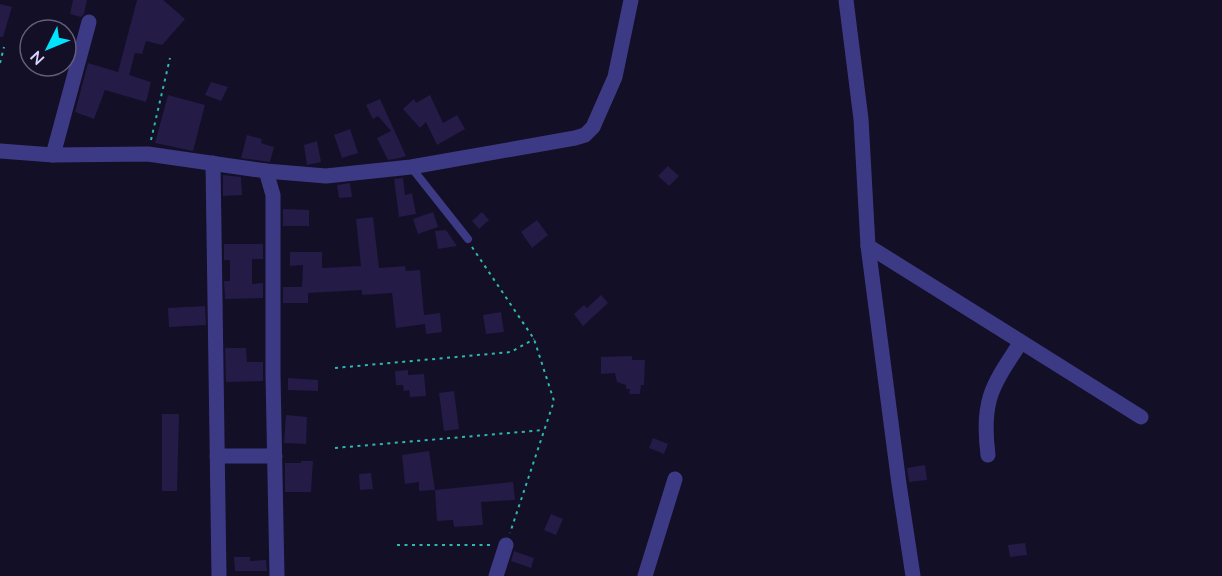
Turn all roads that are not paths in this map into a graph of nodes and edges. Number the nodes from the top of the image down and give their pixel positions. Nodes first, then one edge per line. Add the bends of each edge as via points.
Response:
1 (632, 0) edge
2 (846, 0) edge
3 (89, 22) dead end
4 (0, 151) edge
5 (53, 155) junction
6 (213, 163) junction
7 (411, 167) junction
8 (266, 171) junction
9 (468, 239) road end
10 (868, 246) junction
11 (1021, 342) junction
12 (1141, 417) dead end
13 (988, 455) dead end
14 (217, 456) junction
15 (275, 456) junction
16 (675, 479) dead end
17 (506, 545) road end
18 (219, 576) edge
19 (277, 576) edge
20 (496, 576) edge
21 (645, 576) edge
22 (913, 576) edge

1 - 7 street via 615,77 593,127 585,135
2 - 10 street via 861,119
3 - 5 street
4 - 5 street
5 - 6 street via 148,154
6 - 8 street
6 - 14 street
7 - 8 street via 326,176
7 - 9 lane
8 - 15 street via 273,195
10 - 11 street
10 - 22 street
11 - 12 street
11 - 13 street via 990,394 985,415
14 - 15 street
14 - 18 street
15 - 19 street
16 - 21 street
17 - 20 street

